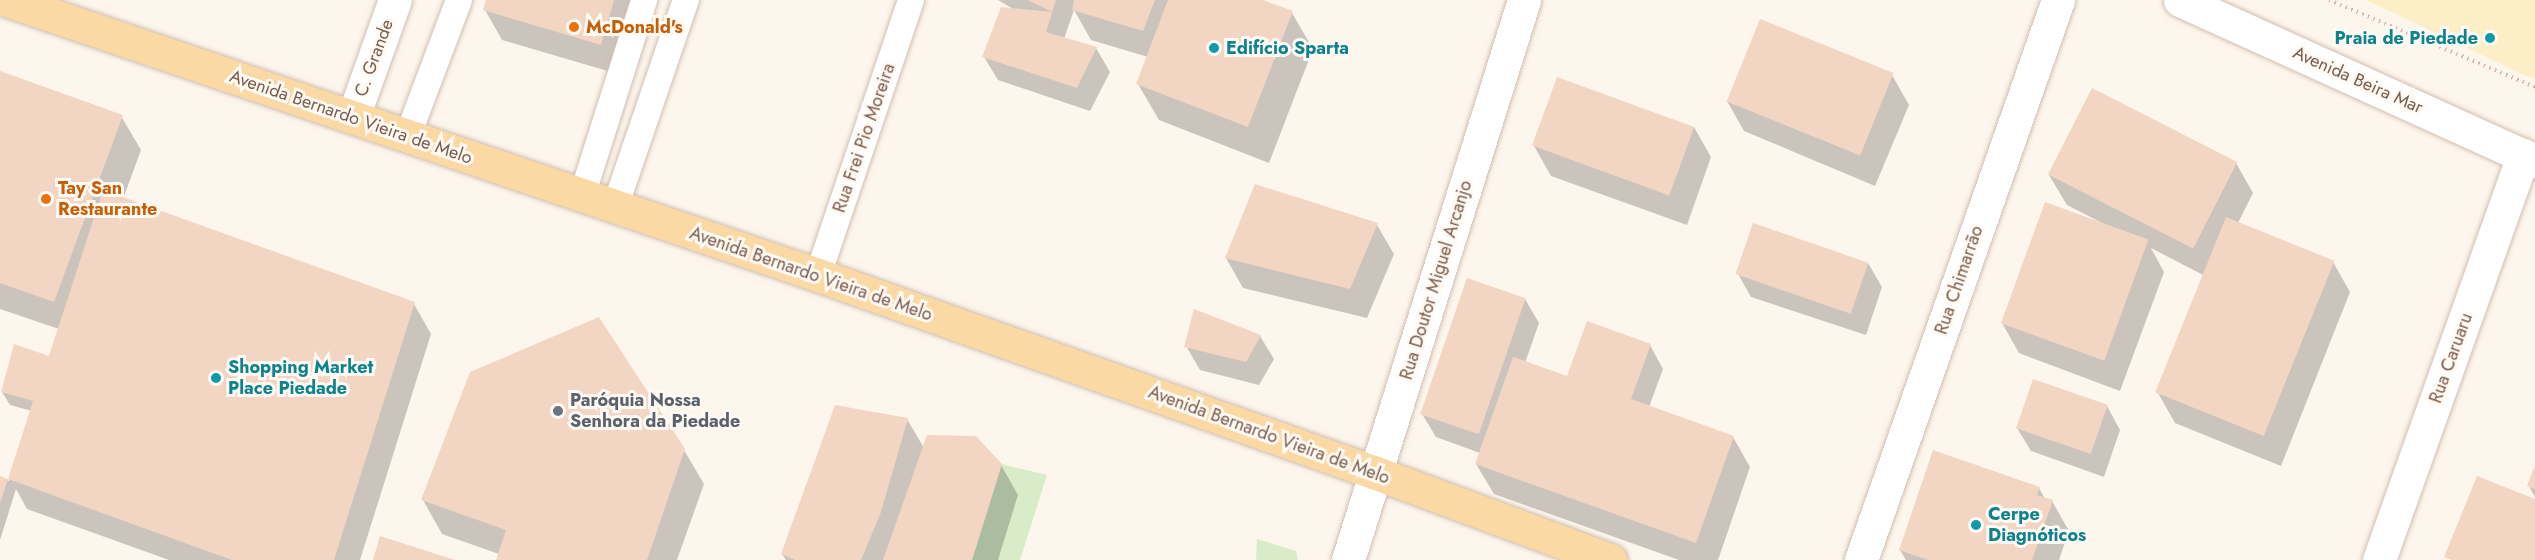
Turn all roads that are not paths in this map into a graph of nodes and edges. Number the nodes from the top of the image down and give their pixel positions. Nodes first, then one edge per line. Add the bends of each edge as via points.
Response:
1 (8, 0) edge
2 (395, 0) edge
3 (459, 0) edge
4 (644, 0) edge
5 (686, 0) edge
6 (911, 0) edge
7 (1524, 0) edge
8 (2058, 0) edge
9 (2180, 0) edge
10 (352, 117) junction
11 (408, 135) junction
12 (2529, 158) edge
13 (582, 196) junction
14 (615, 207) junction
15 (818, 275) junction
16 (1376, 473) junction
17 (1348, 560) edge
18 (1610, 560) edge
19 (1861, 560) edge
20 (2379, 560) edge

1 - 10 main road, Avenida Bernardo Vieira de Melo
2 - 10 street, C. Grande
3 - 11 lane
4 - 13 lane
5 - 14 lane
6 - 15 lane, Rua Frei Pio Moreira
7 - 16 street, Rua Doutor Miguel Arcanjo
8 - 19 street, Rua Chimarrão
9 - 12 street, Avenida Beira Mar
10 - 11 main road, Avenida Bernardo Vieira de Melo
11 - 13 main road, Avenida Bernardo Vieira de Melo
12 - 20 street, Rua Caruaru
13 - 14 main road, Avenida Bernardo Vieira de Melo
14 - 15 main road, Avenida Bernardo Vieira de Melo
15 - 16 main road, Avenida Bernardo Vieira de Melo
16 - 17 street, Rua Doutor Miguel Arcanjo
16 - 18 main road, Avenida Bernardo Vieira de Melo

